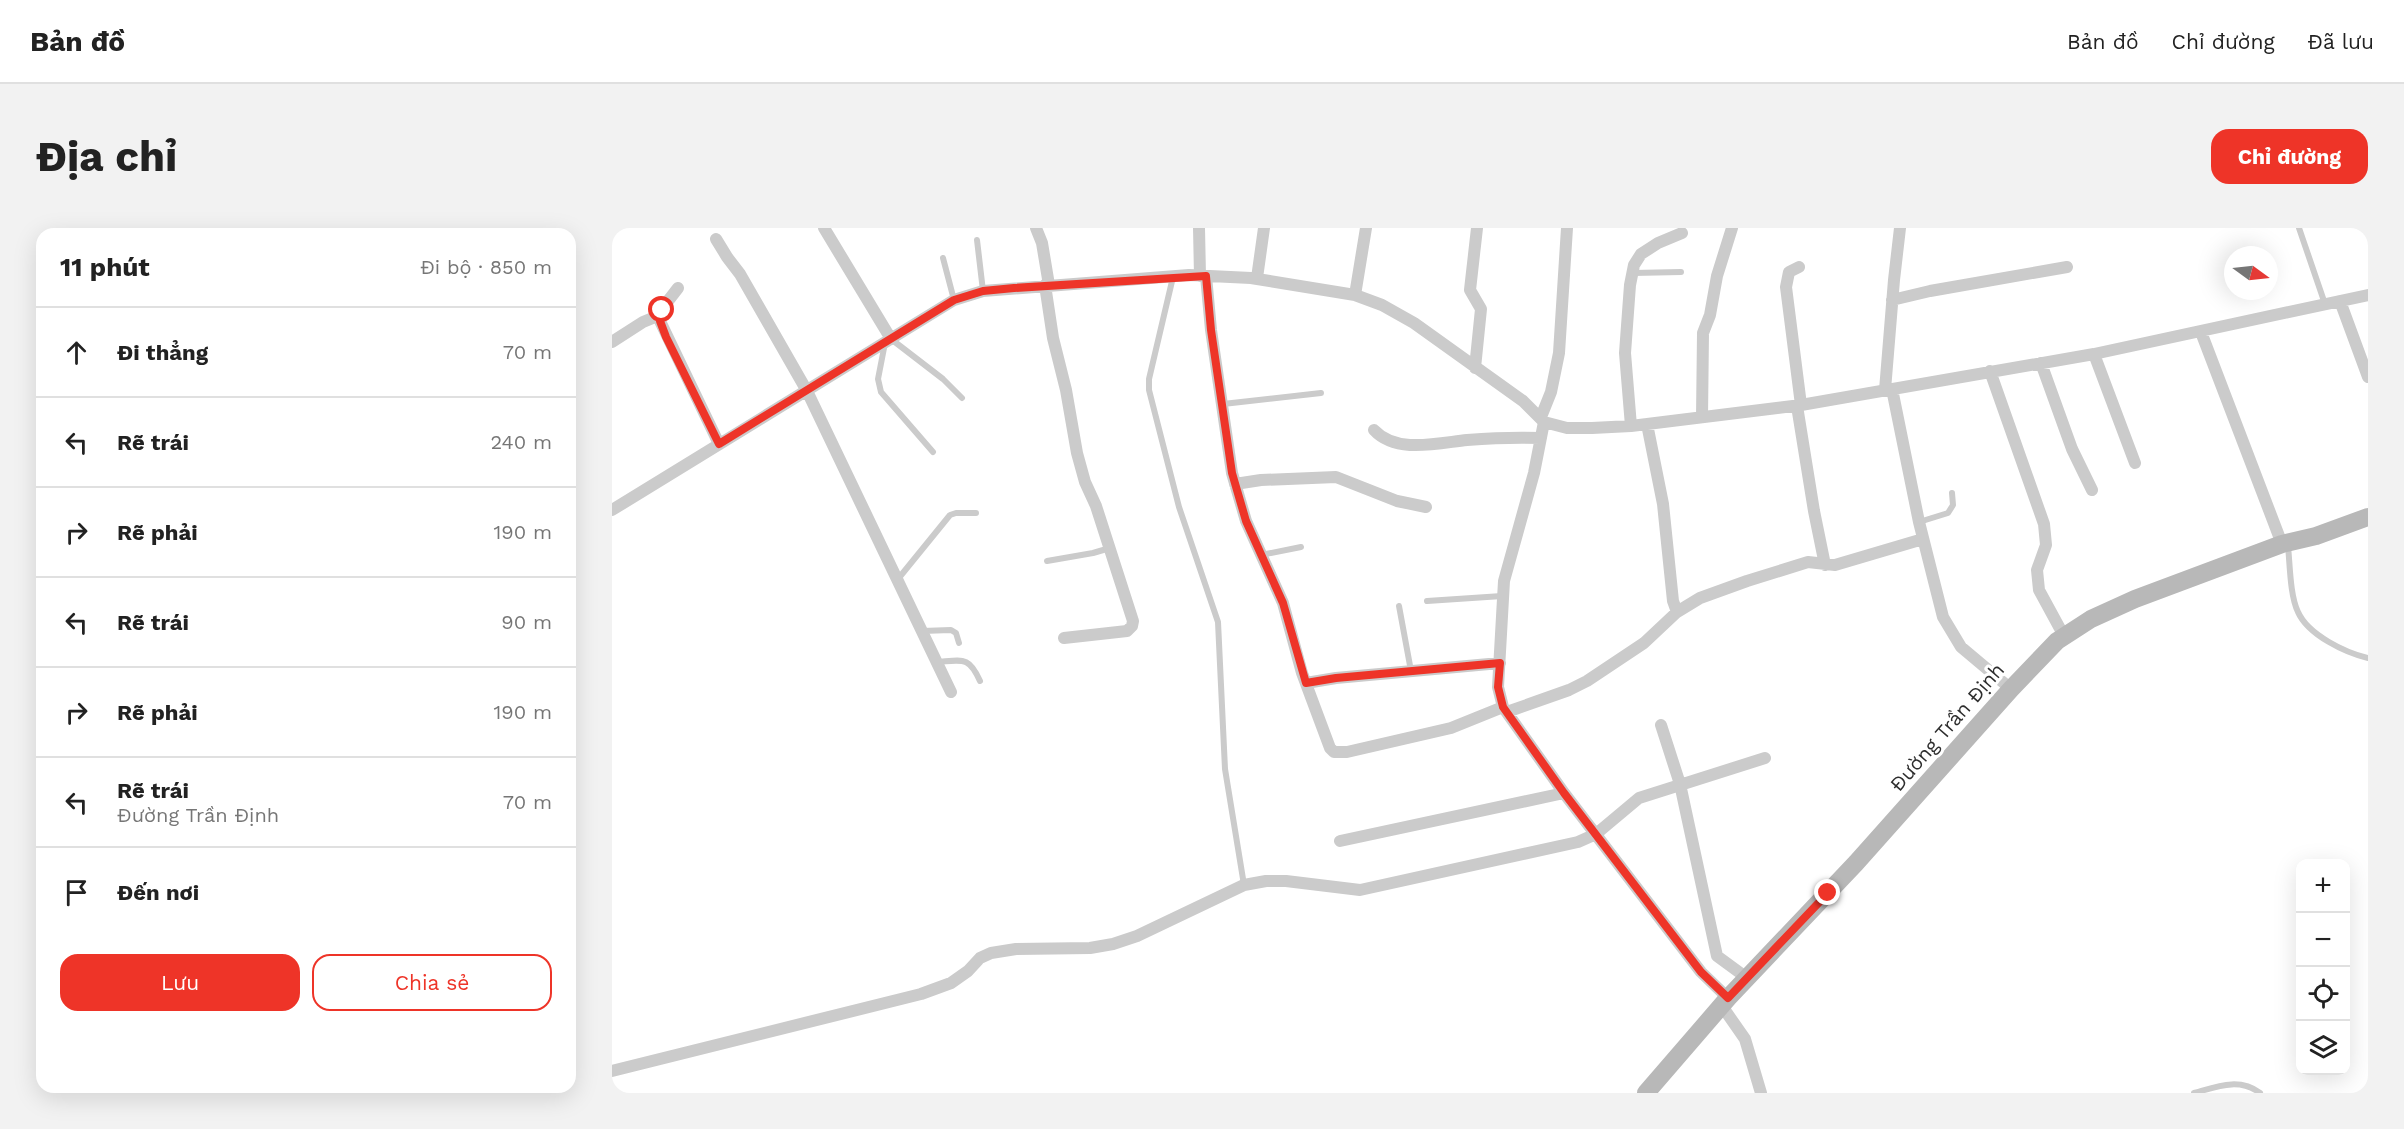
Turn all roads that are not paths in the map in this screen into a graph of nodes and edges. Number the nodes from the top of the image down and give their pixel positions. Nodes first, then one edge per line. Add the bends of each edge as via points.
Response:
1 (824, 228) edge
2 (1036, 228) edge
3 (1199, 228) edge
4 (1264, 228) edge
5 (1366, 228) edge
6 (1477, 228) edge
7 (1567, 228) edge
8 (1732, 228) edge
9 (1900, 228) edge
10 (2298, 228) edge
11 (1682, 233) dead end
12 (716, 238) dead end
13 (977, 240) dead end
14 (943, 258) dead end
15 (1799, 267) dead end
16 (2067, 267) dead end
17 (1680, 272) dead end
18 (1632, 273) junction
19 (1173, 276) junction
20 (1203, 276) junction
21 (1257, 279) junction
22 (1047, 285) junction
23 (678, 288) dead end
24 (983, 291) junction
25 (2368, 294) edge
26 (1355, 295) junction
27 (954, 300) junction
28 (1892, 300) junction
29 (2340, 301) junction
30 (2325, 304) junction
31 (660, 315) junction
32 (2201, 332) junction
33 (888, 341) junction
34 (612, 342) edge
35 (2094, 354) junction
36 (2041, 363) junction
37 (1475, 368) junction
38 (1990, 371) junction
39 (2368, 376) edge
40 (1889, 390) junction
41 (807, 391) junction
42 (1321, 393) dead end
43 (962, 398) dead end
44 (1222, 404) junction
45 (1799, 405) junction
46 (1702, 417) junction
47 (1543, 419) junction
48 (1647, 424) junction
49 (1631, 426) junction
50 (1374, 430) dead end
51 (1541, 438) junction
52 (719, 444) junction
53 (933, 452) dead end
54 (2135, 463) dead end
55 (1235, 484) junction
56 (2092, 490) dead end
57 (1952, 493) dead end
58 (1426, 507) dead end
59 (612, 510) edge
60 (976, 513) dead end
61 (2368, 517) edge
62 (1919, 522) junction
63 (1923, 539) junction
64 (2284, 543) junction
65 (1110, 548) junction
66 (1301, 548) dead end
67 (1260, 555) junction
68 (1047, 561) dead end
69 (1825, 565) junction
70 (898, 580) junction
71 (1502, 596) junction
72 (1427, 601) dead end
73 (1400, 606) dead end
74 (1677, 612) junction
75 (922, 632) junction
76 (2064, 636) junction
77 (1064, 638) dead end
78 (959, 643) dead end
79 (2368, 658) edge
80 (937, 662) junction
81 (1500, 663) junction
82 (1410, 671) junction
83 (980, 681) dead end
84 (1306, 683) junction
85 (2011, 689) junction
86 (951, 692) dead end
87 (1505, 709) junction
88 (1660, 725) dead end
89 (1765, 758) dead end
90 (1680, 784) junction
91 (1564, 793) junction
92 (1596, 834) junction
93 (1340, 841) dead end
94 (1245, 885) junction
95 (1747, 978) junction
96 (1725, 1002) junction
97 (612, 1071) edge
98 (1646, 1093) edge
99 (1761, 1093) edge
100 (2193, 1093) edge
101 (2260, 1093) edge

1 - 33 street
2 - 22 street via 1042,243
3 - 20 street
4 - 21 street
5 - 26 street
6 - 37 street via 1470,290 1481,309
7 - 47 street via 1559,353
8 - 46 street via 1703,333
9 - 28 street
10 - 30 lane
11 - 18 street via 1641,254
12 - 41 street
13 - 24 lane
14 - 27 lane
15 - 45 street via 1789,272 1786,287
16 - 28 street
17 - 18 lane
18 - 49 street via 1625,353
19 - 20 street
19 - 22 street
19 - 94 lane via 1149,390 1179,507 1218,622 1225,769
20 - 21 street
20 - 44 street
21 - 26 street
22 - 24 street
22 - 65 street via 1053,338 1077,453
23 - 31 street
24 - 27 street
25 - 29 street
26 - 37 street via 1414,323
27 - 33 street
28 - 40 street
29 - 30 street
29 - 39 street
30 - 32 street
31 - 34 street
31 - 52 street via 666,337
32 - 35 street
32 - 64 street
33 - 41 street
33 - 43 lane via 943,379
33 - 53 lane via 878,380 881,392
35 - 36 street
35 - 54 street
36 - 38 street
36 - 56 street via 2072,449
37 - 47 street
38 - 40 street
38 - 76 street via 2044,524 2046,545 2037,570 2039,590
40 - 45 street
40 - 62 street
41 - 52 street
41 - 70 street
42 - 44 lane
44 - 55 street
45 - 46 street
45 - 69 street
46 - 48 street
47 - 49 street via 1567,428
47 - 51 street
48 - 49 street
48 - 74 street via 1663,504
50 - 51 street via 1392,442 1411,445
51 - 71 street
52 - 59 street
55 - 58 street via 1336,477 1397,501
55 - 67 street
57 - 62 lane via 1953,505 1948,513
60 - 70 lane via 950,515
61 - 64 main road, Đường Trần Định
62 - 63 street
63 - 69 street
63 - 85 street via 1950,632 1961,647
64 - 76 main road, Đường Trần Định via 2109,610
64 - 79 lane via 2295,603 2302,619 2330,643
65 - 68 lane
65 - 77 street via 1132,626 1127,631
66 - 67 lane
67 - 84 street via 1283,603
69 - 74 street via 1808,562 1746,581
70 - 75 street
71 - 72 lane
71 - 81 street
73 - 82 lane
74 - 87 street via 1644,643 1587,681
75 - 78 lane via 951,630
75 - 80 street
76 - 85 main road, Đường Trần Định
80 - 83 lane via 966,661
80 - 86 street
81 - 82 street
81 - 87 street via 1498,687
82 - 84 street
84 - 87 street via 1327,744 1339,753 1451,728
85 - 95 main road, Đường Trần Định via 1922,791
87 - 91 street
88 - 90 street
89 - 90 street
90 - 92 street via 1639,798
90 - 95 street via 1717,956
91 - 92 street
91 - 93 street
92 - 94 street via 1578,842 1360,890 1286,881
92 - 96 street
94 - 97 street via 1148,932 1113,944 1001,951 980,958 951,983 921,994
95 - 96 main road, Đường Trần Định
96 - 98 main road, Đường Trần Định
96 - 99 street via 1745,1039
100 - 101 lane via 2234,1083

